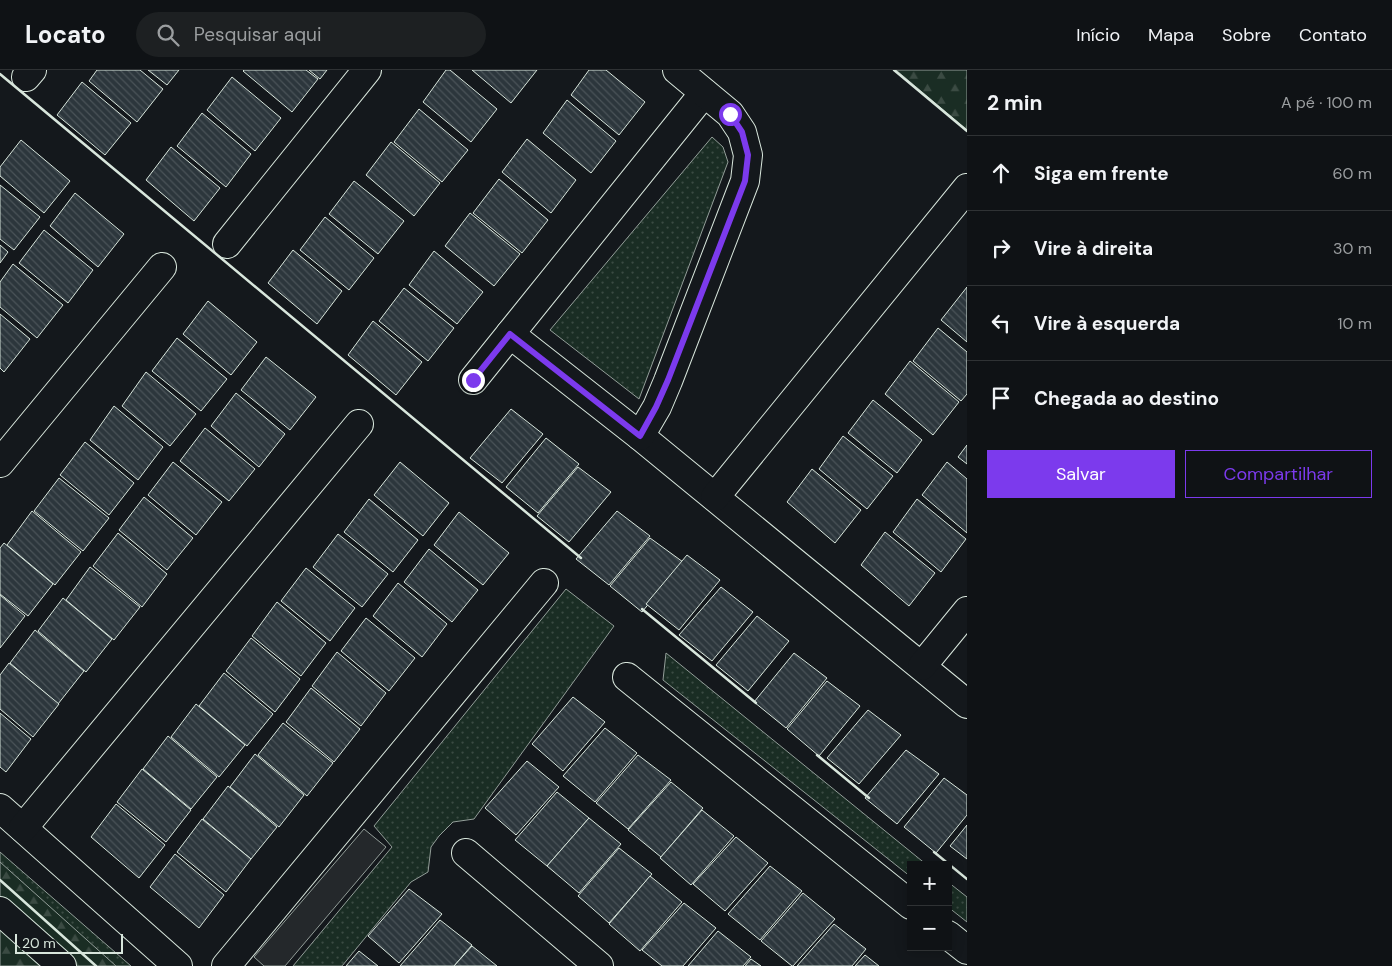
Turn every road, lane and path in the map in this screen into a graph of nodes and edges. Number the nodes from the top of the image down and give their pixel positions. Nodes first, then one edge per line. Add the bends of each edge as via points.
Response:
1 (367, 70) edge
2 (677, 70) edge
3 (704, 93) junction
4 (967, 188) edge
5 (226, 244) dead end
6 (162, 267) dead end
7 (510, 334) junction
8 (473, 380) dead end
9 (359, 424) dead end
10 (640, 436) junction
11 (0, 463) edge
12 (715, 497) junction
13 (544, 583) dead end
14 (967, 611) edge
15 (922, 666) junction
16 (627, 677) dead end
17 (967, 704) edge
18 (0, 808) edge
19 (23, 828) junction
20 (466, 853) dead end
21 (907, 902) edge
22 (0, 911) edge
23 (952, 938) edge
24 (967, 950) edge
25 (62, 966) edge
26 (178, 966) edge
27 (226, 966) edge
28 (599, 966) edge

1 - 5 street
2 - 3 street
3 - 7 street
3 - 10 street via 730,114 742,132 748,155 745,181 668,380
4 - 12 street
6 - 11 street
7 - 8 street
7 - 10 street
9 - 19 street
10 - 12 street
12 - 15 street
13 - 27 street
14 - 15 street
15 - 17 street
16 - 21 street
18 - 19 street
19 - 26 street
20 - 28 street
22 - 25 street
23 - 24 street

